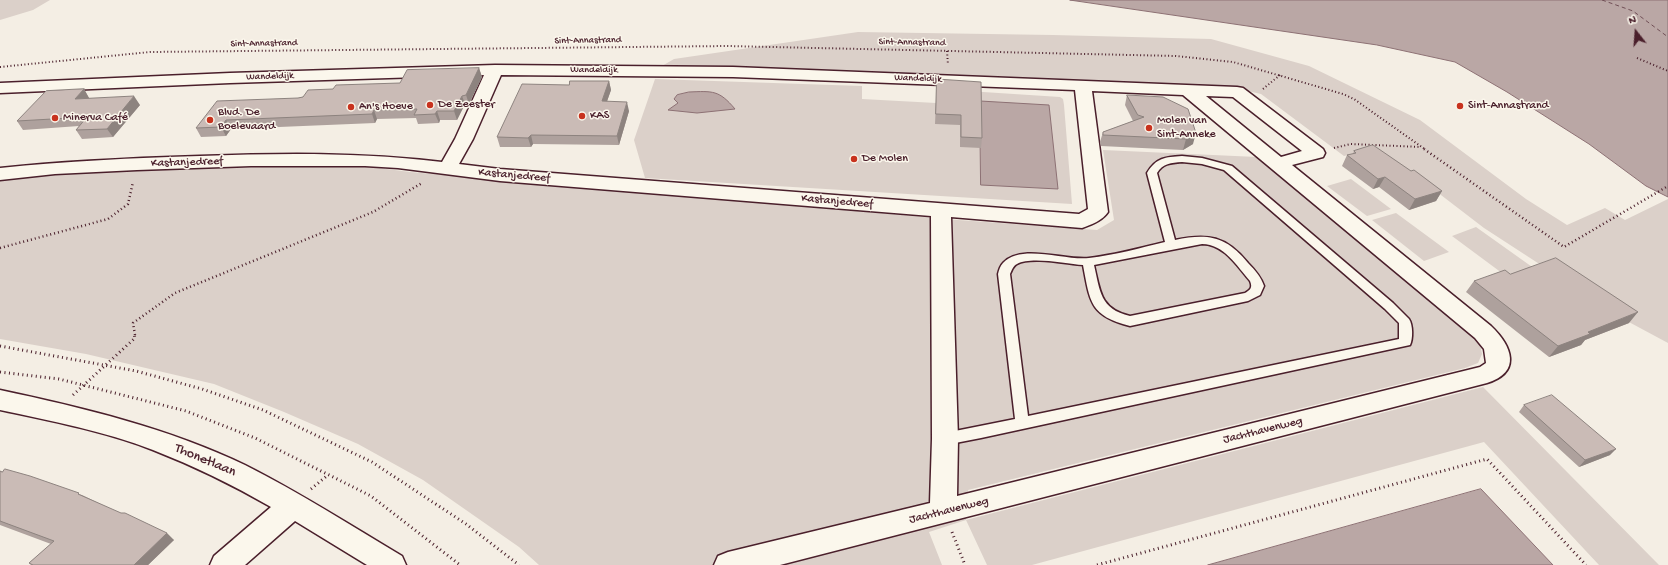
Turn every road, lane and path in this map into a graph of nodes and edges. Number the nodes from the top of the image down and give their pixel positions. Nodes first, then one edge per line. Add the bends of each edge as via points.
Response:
1 (1637, 58) dead end
2 (0, 67) edge
3 (496, 70) junction
4 (1668, 71) edge
5 (1083, 86) junction
6 (0, 88) edge
7 (1188, 90) junction
8 (1422, 147) junction
9 (1316, 153) junction
10 (137, 164) junction
11 (1276, 164) junction
12 (447, 169) junction
13 (0, 174) edge
14 (1668, 186) edge
15 (941, 210) junction
16 (1171, 245) junction
17 (0, 248) edge
18 (1088, 262) junction
19 (0, 346) edge
20 (106, 364) junction
21 (0, 372) edge
22 (84, 385) junction
23 (0, 400) edge
24 (53, 412) junction
25 (1022, 423) junction
26 (945, 439) junction
27 (293, 504) junction
28 (943, 512) junction
29 (224, 565) edge
30 (392, 565) edge
31 (460, 565) edge
32 (519, 565) edge
33 (728, 565) edge
34 (965, 565) edge
35 (1097, 565) edge
36 (1586, 565) edge

1 - 4 path
2 - 8 path, Sint-Annastrand via 150,52 703,46 1176,56 1233,62 1343,94
3 - 5 street, Wandeldijk via 733,72
3 - 6 street, Wandeldijk
3 - 12 street
5 - 7 street, Wandeldijk
5 - 15 street, Kastanjedreef via 1098,212 1082,220
7 - 9 street via 1237,92
7 - 11 street, Jachthavenweg
8 - 9 path via 1351,144
8 - 14 path, Sint-Annastrand via 1564,247
9 - 11 street
10 - 12 street, Kastanjedreef via 365,160
10 - 13 street, Kastanjedreef
10 - 17 path via 128,204 108,219
11 - 28 street, Jachthavenweg via 1483,332 1494,343 1499,355 1497,367 1487,374
12 - 15 street, Kastanjedreef
12 - 20 path via 373,212 175,292 133,324 135,338
15 - 26 street
16 - 18 lane
16 - 18 lane via 1204,239 1222,245 1232,252 1256,280 1256,292 1248,297 1130,321 1118,320 1108,315 1096,300
16 - 25 lane via 1152,173 1156,166 1177,160 1220,164 1389,306 1405,322 1405,342
18 - 25 lane via 1035,257 1013,261 1007,266 1004,274
19 - 20 path
20 - 22 path
20 - 32 path via 202,389 263,410 321,437 372,462 414,489 466,524
21 - 22 path via 59,379
22 - 24 path
22 - 31 path via 186,410 255,438 371,496
23 - 24 street, Thonetlaan
24 - 27 street, Thonetlaan via 86,419 159,442 236,473
25 - 26 lane
26 - 28 street
27 - 29 street
27 - 30 street, Thonetlaan
28 - 33 street, Jachthavenweg
28 - 34 path
35 - 36 path via 1487,459

